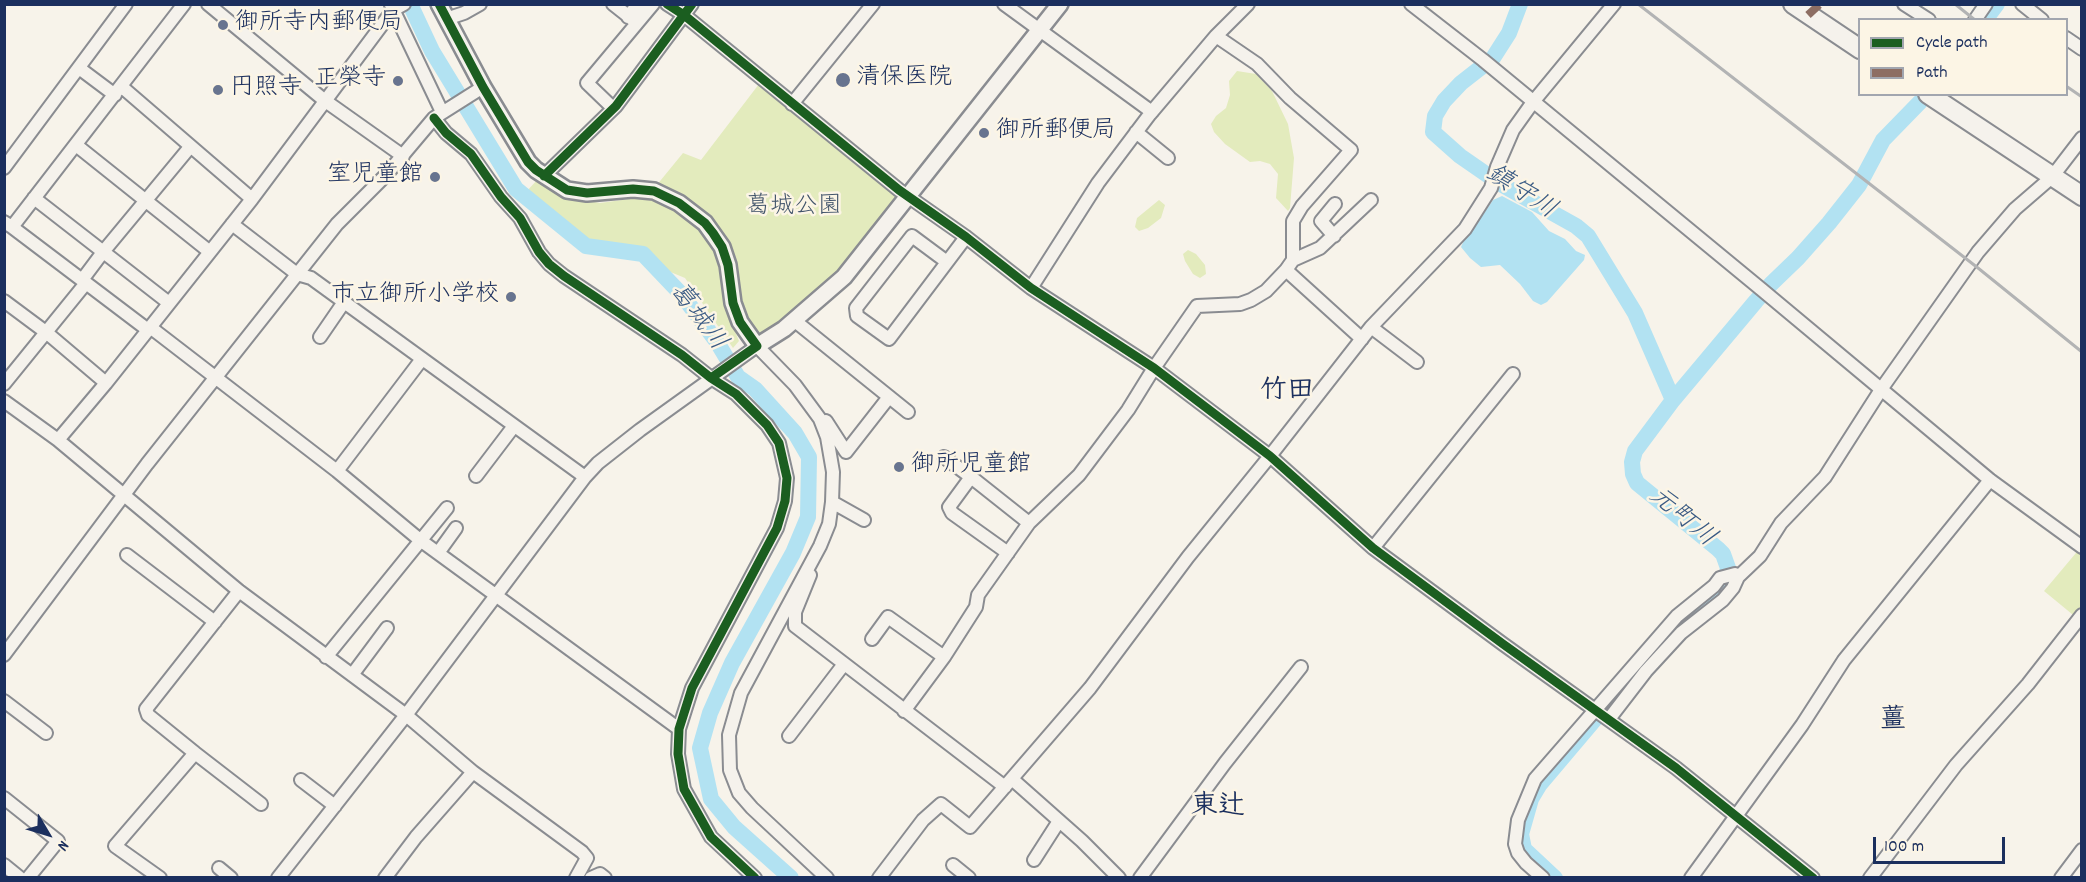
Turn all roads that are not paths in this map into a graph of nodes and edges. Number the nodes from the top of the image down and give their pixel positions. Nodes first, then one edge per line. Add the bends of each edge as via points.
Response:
1 (126, 4) edge
2 (184, 4) edge
3 (208, 4) edge
4 (439, 4) edge
5 (480, 4) edge
6 (613, 4) edge
7 (639, 4) edge
8 (653, 4) edge
9 (667, 4) edge
10 (692, 4) edge
11 (873, 4) edge
12 (1004, 4) edge
13 (1060, 4) edge
14 (1248, 4) edge
15 (1411, 4) edge
16 (1614, 4) edge
17 (1793, 4) edge
18 (1904, 4) edge
19 (1986, 4) edge
20 (2022, 4) edge
21 (396, 7) edge
22 (684, 15) junction
23 (1926, 18) edge
24 (1976, 18) edge
25 (2040, 18) edge
26 (446, 19) junction
27 (633, 20) junction
28 (1039, 31) junction
29 (1216, 36) junction
30 (2068, 39) edge
31 (1858, 48) edge
32 (2082, 49) edge
33 (79, 68) junction
34 (480, 89) junction
35 (118, 91) junction
36 (1931, 96) edge
37 (324, 100) junction
38 (1533, 102) junction
39 (792, 104) junction
40 (613, 108) junction
41 (1152, 112) junction
42 (441, 113) junction
43 (1136, 132) junction
44 (2082, 138) edge
45 (76, 145) junction
46 (190, 147) junction
47 (403, 156) junction
48 (1168, 158) dead end
49 (4, 168) edge
50 (544, 176) junction
51 (2052, 177) junction
52 (908, 195) junction
53 (2082, 196) edge
54 (34, 198) junction
55 (252, 199) junction
56 (1371, 200) dead end
57 (146, 201) junction
58 (1335, 204) dead end
59 (232, 224) junction
60 (8, 225) edge
61 (1334, 236) junction
62 (966, 237) junction
63 (103, 252) junction
64 (210, 252) junction
65 (947, 262) junction
66 (1289, 265) junction
67 (297, 274) junction
68 (84, 281) junction
69 (1031, 288) junction
70 (4, 302) edge
71 (344, 302) junction
72 (169, 303) junction
73 (795, 321) junction
74 (1371, 327) junction
75 (149, 328) junction
76 (47, 333) junction
77 (320, 337) dead end
78 (1362, 339) junction
79 (753, 349) junction
80 (422, 359) junction
81 (1418, 362) dead end
82 (1154, 368) junction
83 (1513, 374) dead end
84 (715, 376) junction
85 (216, 377) junction
86 (106, 383) junction
87 (4, 384) edge
88 (1882, 388) junction
89 (889, 397) junction
90 (4, 401) edge
91 (908, 412) dead end
92 (820, 418) junction
93 (514, 426) junction
94 (58, 440) junction
95 (1270, 456) junction
96 (944, 457) dead end
97 (337, 471) junction
98 (476, 476) dead end
99 (585, 477) junction
100 (971, 477) junction
101 (1990, 480) junction
102 (124, 493) junction
103 (832, 502) junction
104 (447, 507) dead end
105 (864, 520) dead end
106 (1029, 523) junction
107 (456, 528) dead end
108 (420, 540) junction
109 (2082, 547) edge
110 (1373, 548) junction
111 (438, 553) junction
112 (1008, 553) junction
113 (128, 555) dead end
114 (813, 559) junction
115 (1736, 576) junction
116 (239, 591) junction
117 (497, 596) junction
118 (2082, 615) edge
119 (215, 622) junction
120 (387, 628) dead end
121 (872, 639) dead end
122 (4, 655) edge
123 (326, 657) junction
124 (944, 657) junction
125 (844, 664) junction
126 (1301, 667) dead end
127 (352, 675) junction
128 (4, 701) edge
129 (1596, 710) junction
130 (904, 711) junction
131 (406, 714) junction
132 (1609, 719) junction
133 (679, 729) junction
134 (46, 733) dead end
135 (789, 736) dead end
136 (195, 753) junction
137 (474, 772) junction
138 (301, 780) dead end
139 (1008, 783) junction
140 (4, 798) edge
141 (261, 804) dead end
142 (335, 806) junction
143 (1737, 816) junction
144 (1059, 821) junction
145 (2082, 850) edge
146 (1034, 860) dead end
147 (4, 865) edge
148 (953, 865) dead end
149 (219, 868) dead end
150 (1144, 876) edge
151 (582, 877) edge
152 (20, 878) edge
153 (28, 878) edge
154 (160, 878) edge
155 (231, 878) edge
156 (278, 878) edge
157 (385, 878) edge
158 (605, 878) edge
159 (755, 878) edge
160 (827, 878) edge
161 (879, 878) edge
162 (969, 878) edge
163 (1119, 878) edge
164 (1543, 878) edge
165 (1691, 878) edge
166 (1813, 878) edge
167 (1870, 878) edge
168 (2061, 878) edge

1 - 33 street
2 - 35 street
3 - 37 street
4 - 26 main road
5 - 26 street
6 - 27 street
7 - 27 street
8 - 27 street
9 - 22 street
10 - 22 street
11 - 39 street
12 - 28 street
13 - 28 main road
14 - 29 street
15 - 38 street
16 - 38 street
17 - 31 highway
18 - 23 street
19 - 24 street
20 - 25 street
21 - 37 street
21 - 42 street
22 - 39 street
22 - 40 street
26 - 34 main road
27 - 40 street via 586,83
28 - 41 street
28 - 52 main road
29 - 41 street
29 - 66 street via 1257,64 1351,150 1293,221
30 - 32 street
33 - 35 street
33 - 49 street
34 - 42 street
34 - 50 main road via 528,162
35 - 45 street
35 - 46 street
36 - 51 highway
37 - 47 street
37 - 55 street
38 - 74 street via 1513,130 1491,188 1465,229
38 - 88 street
39 - 52 street
40 - 50 street
41 - 43 street
42 - 47 street
42 - 84 street via 446,133 471,154 549,264
43 - 48 street
43 - 69 street via 1098,183
44 - 51 street
45 - 54 street
45 - 57 street
46 - 55 street
46 - 57 street
47 - 67 street via 337,224
50 - 79 main road via 567,190 587,193 654,191 679,203 705,223 722,247 733,303
51 - 53 highway
51 - 88 street via 2015,209 1978,252
52 - 62 street
52 - 73 main road via 844,277
54 - 60 street
54 - 63 street
55 - 59 street
56 - 61 street
57 - 63 street
57 - 64 street
58 - 61 street via 1321,221
59 - 64 street
59 - 67 street
60 - 68 street
61 - 66 street
62 - 65 street
62 - 69 street
63 - 68 street
63 - 72 street
64 - 72 street
65 - 65 street via 889,339 857,316 856,308 912,236
66 - 78 street
66 - 82 street via 1266,291 1251,300 1197,306
67 - 71 street via 311,278
67 - 85 street
68 - 75 street
68 - 76 street
69 - 82 street
70 - 76 street
71 - 77 street
71 - 80 street
72 - 75 street
73 - 79 main road
73 - 89 street
74 - 78 street
74 - 81 street
75 - 85 street
75 - 86 street
76 - 86 street
76 - 87 street
78 - 95 street
79 - 84 street
79 - 92 street via 795,385
80 - 93 street
80 - 97 street
82 - 95 street
82 - 106 street via 1128,410 1078,475
83 - 110 street
84 - 99 street via 598,463
84 - 133 street via 767,425 778,443 787,478 785,501 767,550 692,688
85 - 97 street
85 - 102 street
86 - 94 street
88 - 101 street
88 - 115 street via 1826,477 1781,523 1760,556
89 - 91 street
89 - 92 street via 846,452 830,424
90 - 94 street
92 - 103 street via 833,472
93 - 98 street
93 - 99 street
94 - 102 street
95 - 110 street
95 - 139 street via 1090,688
96 - 100 street
97 - 108 street
99 - 117 street
100 - 106 street
100 - 112 street via 949,507
101 - 109 street
101 - 143 street via 1844,660
102 - 116 street
102 - 122 street
103 - 105 street
103 - 114 street via 829,524
104 - 108 street
106 - 112 street
107 - 111 street
108 - 111 street
108 - 123 street
110 - 129 street
111 - 117 street
112 - 124 street via 978,595 976,607
113 - 119 street
114 - 125 street via 795,612 795,626
114 - 160 street via 741,693 731,723 728,750 739,794
115 - 129 street via 1720,578 1677,616
115 - 132 street via 1733,588 1723,600 1667,648
116 - 119 street
116 - 123 street
117 - 131 street
117 - 133 street
118 - 167 street via 2028,684 1956,765
119 - 136 street via 147,709 148,715
120 - 127 street
121 - 124 street via 888,617
123 - 127 street
124 - 130 street
125 - 130 street
125 - 135 street
126 - 150 street via 1225,763
127 - 131 street
128 - 134 street
129 - 132 street
129 - 164 street via 1535,778 1522,806 1515,844 1526,863
130 - 139 street
131 - 137 street
131 - 142 street
132 - 143 street
133 - 159 street via 680,773 693,807 711,837
136 - 141 street
136 - 154 street via 115,846
137 - 151 street via 582,852 587,858
137 - 157 street
138 - 142 street
139 - 144 street
139 - 161 street via 970,827 941,804 923,820
140 - 153 street via 58,841
142 - 156 street
143 - 165 street
143 - 166 street
144 - 146 street
144 - 163 street
145 - 168 street
147 - 152 street
148 - 162 street
149 - 155 street
151 - 158 street via 600,874

